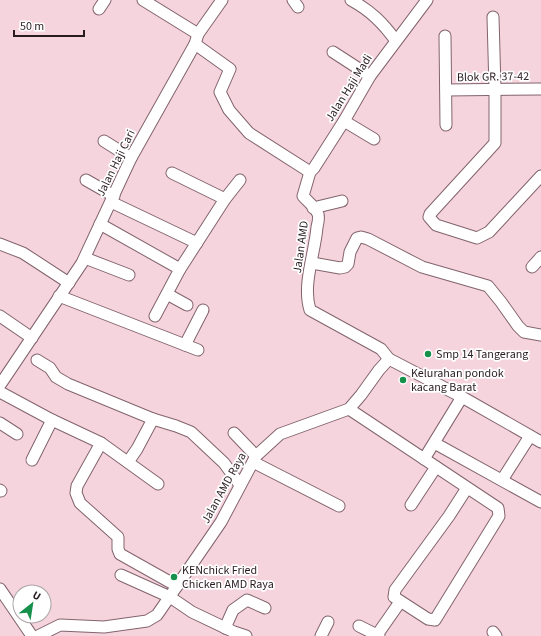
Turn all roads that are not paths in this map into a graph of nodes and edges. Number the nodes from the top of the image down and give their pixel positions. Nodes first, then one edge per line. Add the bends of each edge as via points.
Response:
1 (143, 0) edge
2 (222, 0) edge
3 (351, 0) edge
4 (427, 0) edge
5 (493, 17) dead end
6 (445, 36) dead end
7 (197, 39) junction
8 (396, 41) junction
9 (334, 52) dead end
10 (370, 76) junction
11 (495, 89) junction
12 (541, 89) edge
13 (446, 90) junction
14 (344, 121) junction
15 (446, 126) dead end
16 (374, 139) dead end
17 (104, 141) dead end
18 (131, 158) junction
19 (310, 172) junction
20 (172, 173) dead end
21 (541, 176) edge
22 (86, 180) dead end
23 (240, 180) dead end
24 (113, 199) junction
25 (225, 199) junction
26 (342, 201) dead end
27 (313, 208) junction
28 (100, 224) junction
29 (197, 243) junction
30 (0, 244) edge
31 (541, 257) edge
32 (85, 258) junction
33 (312, 263) junction
34 (532, 267) dead end
35 (180, 269) junction
36 (129, 275) dead end
37 (69, 283) junction
38 (167, 294) junction
39 (59, 296) junction
40 (187, 305) dead end
41 (203, 310) dead end
42 (0, 316) edge
43 (155, 316) dead end
44 (541, 335) edge
45 (32, 338) junction
46 (185, 345) junction
47 (198, 350) dead end
48 (389, 359) junction
49 (36, 360) dead end
50 (4, 372) edge
51 (0, 385) edge
52 (0, 392) edge
53 (462, 397) junction
54 (349, 409) junction
55 (153, 419) junction
56 (52, 420) junction
57 (0, 422) edge
58 (234, 433) dead end
59 (17, 434) dead end
60 (530, 436) junction
61 (541, 442) edge
62 (101, 443) junction
63 (438, 445) dead end
64 (254, 459) junction
65 (424, 459) junction
66 (32, 460) dead end
67 (128, 462) junction
68 (436, 467) junction
69 (502, 480) junction
70 (158, 484) dead end
71 (240, 485) junction
72 (467, 488) junction
73 (541, 502) edge
74 (411, 505) dead end
75 (339, 506) dead end
76 (121, 575) dead end
77 (177, 586) junction
78 (0, 589) edge
79 (170, 597) junction
80 (400, 602) junction
81 (265, 608) dead end
82 (328, 622) dead end
83 (360, 626) dead end
84 (228, 631) edge
85 (102, 632) edge
86 (32, 636) edge
87 (38, 636) edge
88 (246, 636) edge
89 (321, 636) edge
90 (378, 636) edge

1 - 7 street
2 - 7 street, Jalan Haji Cari
3 - 8 street via 367,9
4 - 8 street, Jalan Haji Madi
5 - 11 street
6 - 13 street
7 - 18 street, Jalan Haji Cari
7 - 19 street via 230,69 220,92 229,110 249,133
8 - 10 street, Jalan Haji Madi
9 - 10 street
10 - 14 street, Jalan Haji Madi
11 - 12 street, Blok GR. 37-42
11 - 13 street, Blok GR. 37-42
11 - 21 street via 495,143 429,218 436,225 477,238 489,232
13 - 15 street
14 - 16 street
14 - 19 street, Jalan Haji Madi
17 - 18 street
18 - 24 street, Jalan Haji Cari
19 - 27 street, Jalan AMD via 303,196
20 - 25 street
22 - 24 street
23 - 25 street
24 - 28 street, Jalan Haji Cari
24 - 29 street
25 - 29 street
26 - 27 street
27 - 33 street, Jalan AMD via 318,217
28 - 32 street, Jalan Haji Cari
28 - 35 street
29 - 35 street
30 - 37 street via 22,253
31 - 34 street
32 - 36 street
32 - 37 street, Jalan Haji Cari
33 - 44 street via 345,267 357,238 368,239 422,267 488,286 524,332
33 - 48 street, Jalan AMD via 307,297 310,310 381,349
35 - 38 street
37 - 39 street, Jalan Haji Cari
38 - 40 street
38 - 43 street
39 - 45 street, Jalan Haji Cari
39 - 46 street
41 - 46 street
42 - 45 street
45 - 50 street, Jalan Haji Cari
46 - 47 street
48 - 53 street
48 - 54 street, Jalan AMD Raya
49 - 55 street via 50,368 62,381
50 - 51 street, Jalan Haji Cari
52 - 56 street
53 - 60 street
53 - 65 street
54 - 64 street, Jalan AMD Raya via 280,434
54 - 65 street
55 - 67 street
55 - 71 street via 191,432 224,463
56 - 62 street
56 - 66 street
57 - 59 street
58 - 64 street
60 - 61 street
60 - 69 street
62 - 67 street
62 - 77 street via 78,486 76,493 80,503 118,537 120,554
63 - 69 street
64 - 71 street, Jalan AMD Raya
64 - 75 street
65 - 68 street
67 - 70 street
68 - 72 street
68 - 74 street
69 - 73 street
71 - 77 street, Jalan AMD Raya via 221,522
72 - 80 street via 395,590 394,597
72 - 80 street via 498,508 499,516 435,620 428,619
76 - 79 street
77 - 79 street, Jalan AMD Raya
78 - 86 street
79 - 84 street
79 - 85 street, Jalan AMD Raya via 148,621
80 - 90 street
81 - 84 street via 246,600 233,610
82 - 89 street
83 - 90 street
84 - 88 street
85 - 87 street, Jalan AMD Raya via 60,626

